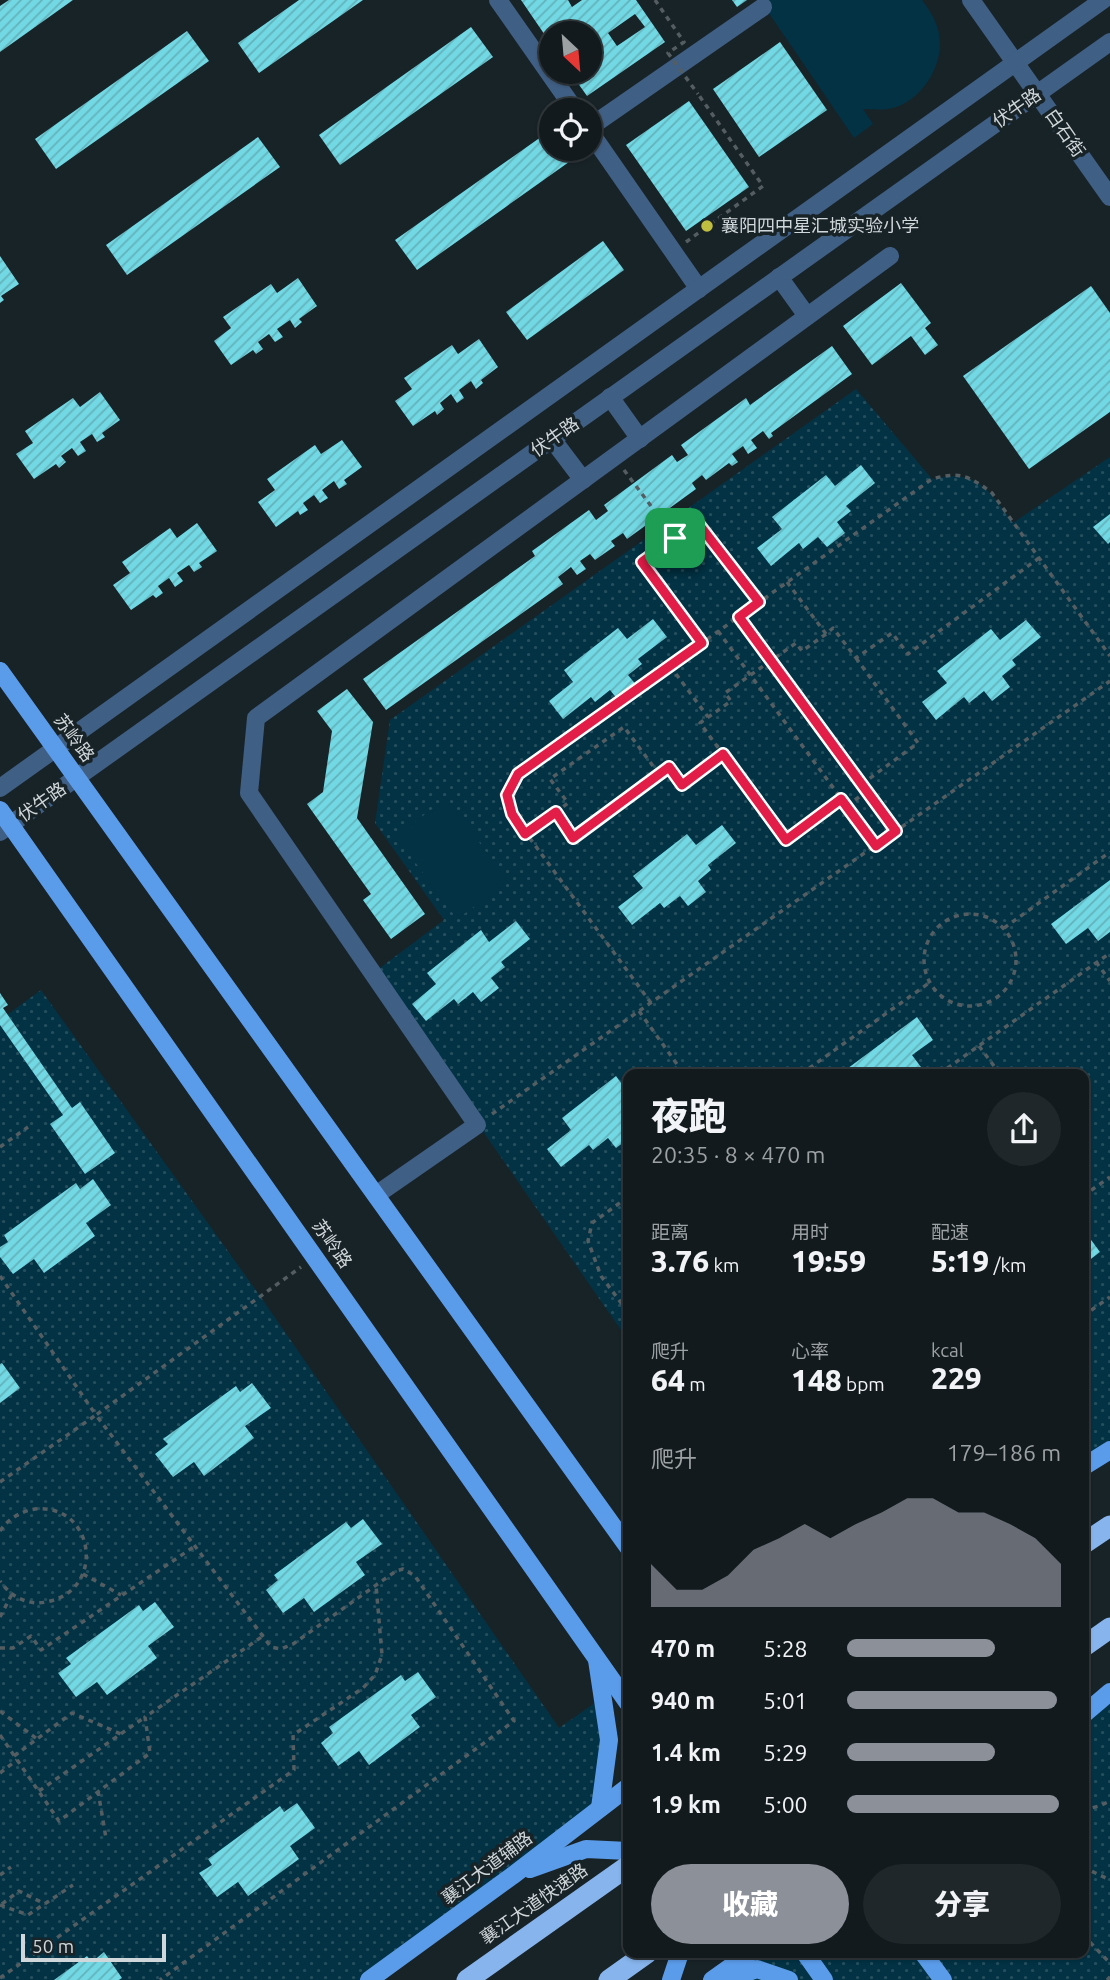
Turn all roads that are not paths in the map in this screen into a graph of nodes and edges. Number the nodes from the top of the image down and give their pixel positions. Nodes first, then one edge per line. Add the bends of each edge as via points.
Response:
1 (498, 0) edge
2 (971, 0) edge
3 (1103, 0) edge
4 (763, 7) dead end
5 (1110, 42) edge
6 (1015, 63) junction
7 (1037, 94) junction
8 (567, 98) edge
9 (602, 121) edge
10 (602, 147) edge
11 (1110, 197) edge
12 (890, 256) dead end
13 (779, 277) junction
14 (699, 289) junction
15 (807, 316) junction
16 (610, 397) junction
17 (552, 439) junction
18 (640, 439) junction
19 (583, 480) junction
20 (0, 671) edge
21 (56, 748) junction
22 (76, 777) junction
23 (0, 788) edge
24 (3, 822) edge
25 (376, 1195) junction
26 (1110, 1450) edge
27 (1089, 1463) edge
28 (1106, 1529) edge
29 (623, 1539) edge
30 (1089, 1540) edge
31 (1110, 1628) edge
32 (1089, 1643) edge
33 (597, 1656) junction
34 (1110, 1692) edge
35 (623, 1695) edge
36 (1089, 1710) edge
37 (623, 1791) edge
38 (600, 1808) junction
39 (623, 1851) edge
40 (623, 1870) edge
41 (512, 1876) junction
42 (640, 1958) edge
43 (678, 1958) edge
44 (743, 1958) edge
45 (809, 1958) edge
46 (927, 1958) edge
47 (369, 1980) edge
48 (467, 1980) edge
49 (609, 1980) edge
50 (671, 1980) edge
51 (712, 1980) edge
52 (726, 1980) edge
53 (789, 1980) edge
54 (824, 1980) edge
55 (943, 1980) edge

1 - 8 street
2 - 6 street, 白石街
3 - 6 street
4 - 9 street
5 - 7 street, 伏牛路
6 - 7 street, 白石街
6 - 14 street
7 - 11 street, 白石街
7 - 13 street, 伏牛路
10 - 14 street
12 - 15 street
13 - 15 street
13 - 16 street, 伏牛路
14 - 21 street
15 - 18 street
16 - 17 street, 伏牛路
16 - 18 street
17 - 19 street
17 - 22 street, 伏牛路
18 - 19 street
19 - 25 street via 256,718 249,793 477,1125
20 - 21 main road, 苏岭路
21 - 22 main road, 苏岭路
21 - 23 street
22 - 24 street, 伏牛路
22 - 25 main road, 苏岭路
24 - 33 main road, 苏岭路
25 - 29 main road, 苏岭路
26 - 27 main road
28 - 30 highway
31 - 32 highway
33 - 35 main road, 苏岭路
33 - 38 main road via 608,1740
34 - 36 main road
37 - 38 main road, 襄江大道辅路
38 - 41 main road, 襄江大道辅路
39 - 41 main road via 586,1849
40 - 48 highway, 襄江大道快速路
41 - 47 main road, 襄江大道辅路
42 - 49 highway
43 - 50 main road
44 - 51 main road
45 - 54 main road
46 - 55 main road
52 - 53 main road via 757,1969

